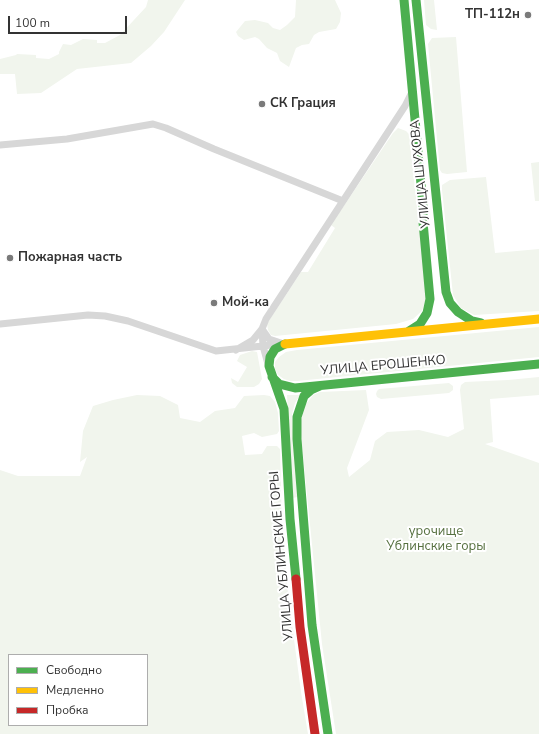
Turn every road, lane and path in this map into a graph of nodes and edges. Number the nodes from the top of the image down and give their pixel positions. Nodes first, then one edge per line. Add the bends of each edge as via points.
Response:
1 (404, 0) edge
2 (416, 0) edge
3 (412, 92) junction
4 (0, 145) edge
5 (343, 201) junction
6 (539, 319) edge
7 (0, 324) edge
8 (485, 324) junction
9 (262, 329) junction
10 (409, 331) junction
11 (283, 344) junction
12 (263, 346) junction
13 (236, 350) junction
14 (539, 364) edge
15 (269, 366) junction
16 (272, 377) junction
17 (320, 386) junction
18 (315, 734) edge
19 (328, 734) edge

1 - 3 main road, УЛИЦА ШУХОВА
2 - 8 main road, УЛИЦА ШУХОВА via 446,292 450,303 458,312 472,321
3 - 5 street
3 - 10 main road, УЛИЦА ШУХОВА via 430,299 427,313 420,324
4 - 5 street via 67,139 153,124
5 - 9 street
6 - 8 main road
7 - 13 street via 105,316 128,320 216,351
8 - 10 main road
9 - 11 street via 269,339
9 - 12 street
9 - 13 street via 253,340
10 - 11 main road
11 - 12 street
11 - 15 main road via 275,349 270,357
12 - 13 street
12 - 15 street
14 - 17 main road, УЛИЦА ЕРОШЕНКО
15 - 16 main road
16 - 17 main road, УЛИЦА ЕРОШЕНКО via 286,387
16 - 18 main road, УЛИЦА УБЛИНСКИЕ ГОРЫ via 284,410 290,519
17 - 19 main road, УЛИЦА УБЛИНСКИЕ ГОРЫ via 304,396 297,417 297,439 312,625

